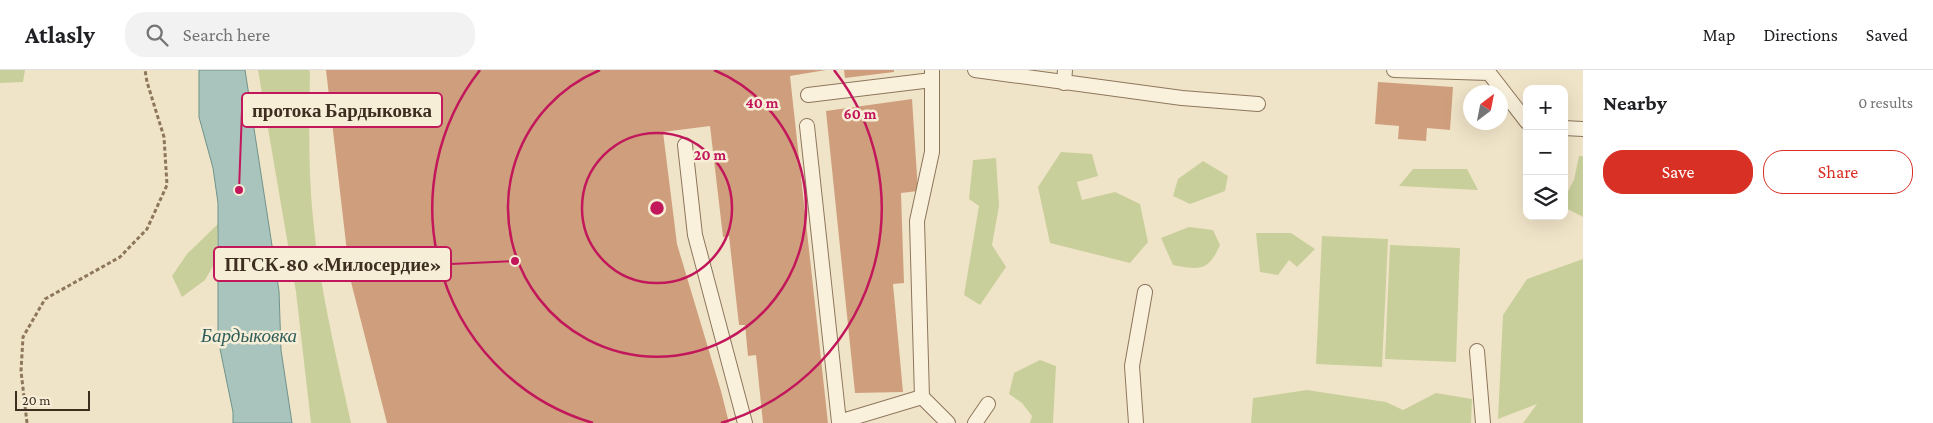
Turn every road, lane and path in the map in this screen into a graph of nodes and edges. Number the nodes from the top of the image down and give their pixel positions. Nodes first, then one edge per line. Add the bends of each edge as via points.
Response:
1 (145, 70) edge
2 (975, 70) edge
3 (1394, 70) edge
4 (932, 75) edge
5 (1064, 76) edge
6 (808, 96) dead end
7 (1258, 104) dead end
8 (1523, 117) edge
9 (807, 126) dead end
10 (1568, 128) edge
11 (1583, 129) edge
12 (685, 145) dead end
13 (1145, 292) dead end
14 (1476, 351) dead end
15 (922, 397) junction
16 (988, 404) dead end
17 (27, 423) edge
18 (745, 423) edge
19 (948, 423) edge
20 (975, 423) edge
21 (1136, 423) edge
22 (1483, 423) edge

1 - 17 path via 164,137 167,185 147,229 120,257 45,299 23,337 21,371
2 - 5 lane
3 - 8 lane via 1489,73
4 - 6 lane
4 - 15 lane via 932,152 917,221
5 - 7 lane via 1182,98
9 - 15 lane via 839,422
10 - 11 lane
12 - 18 lane via 696,235
13 - 21 lane via 1132,366
14 - 22 lane
15 - 19 lane
16 - 20 lane

